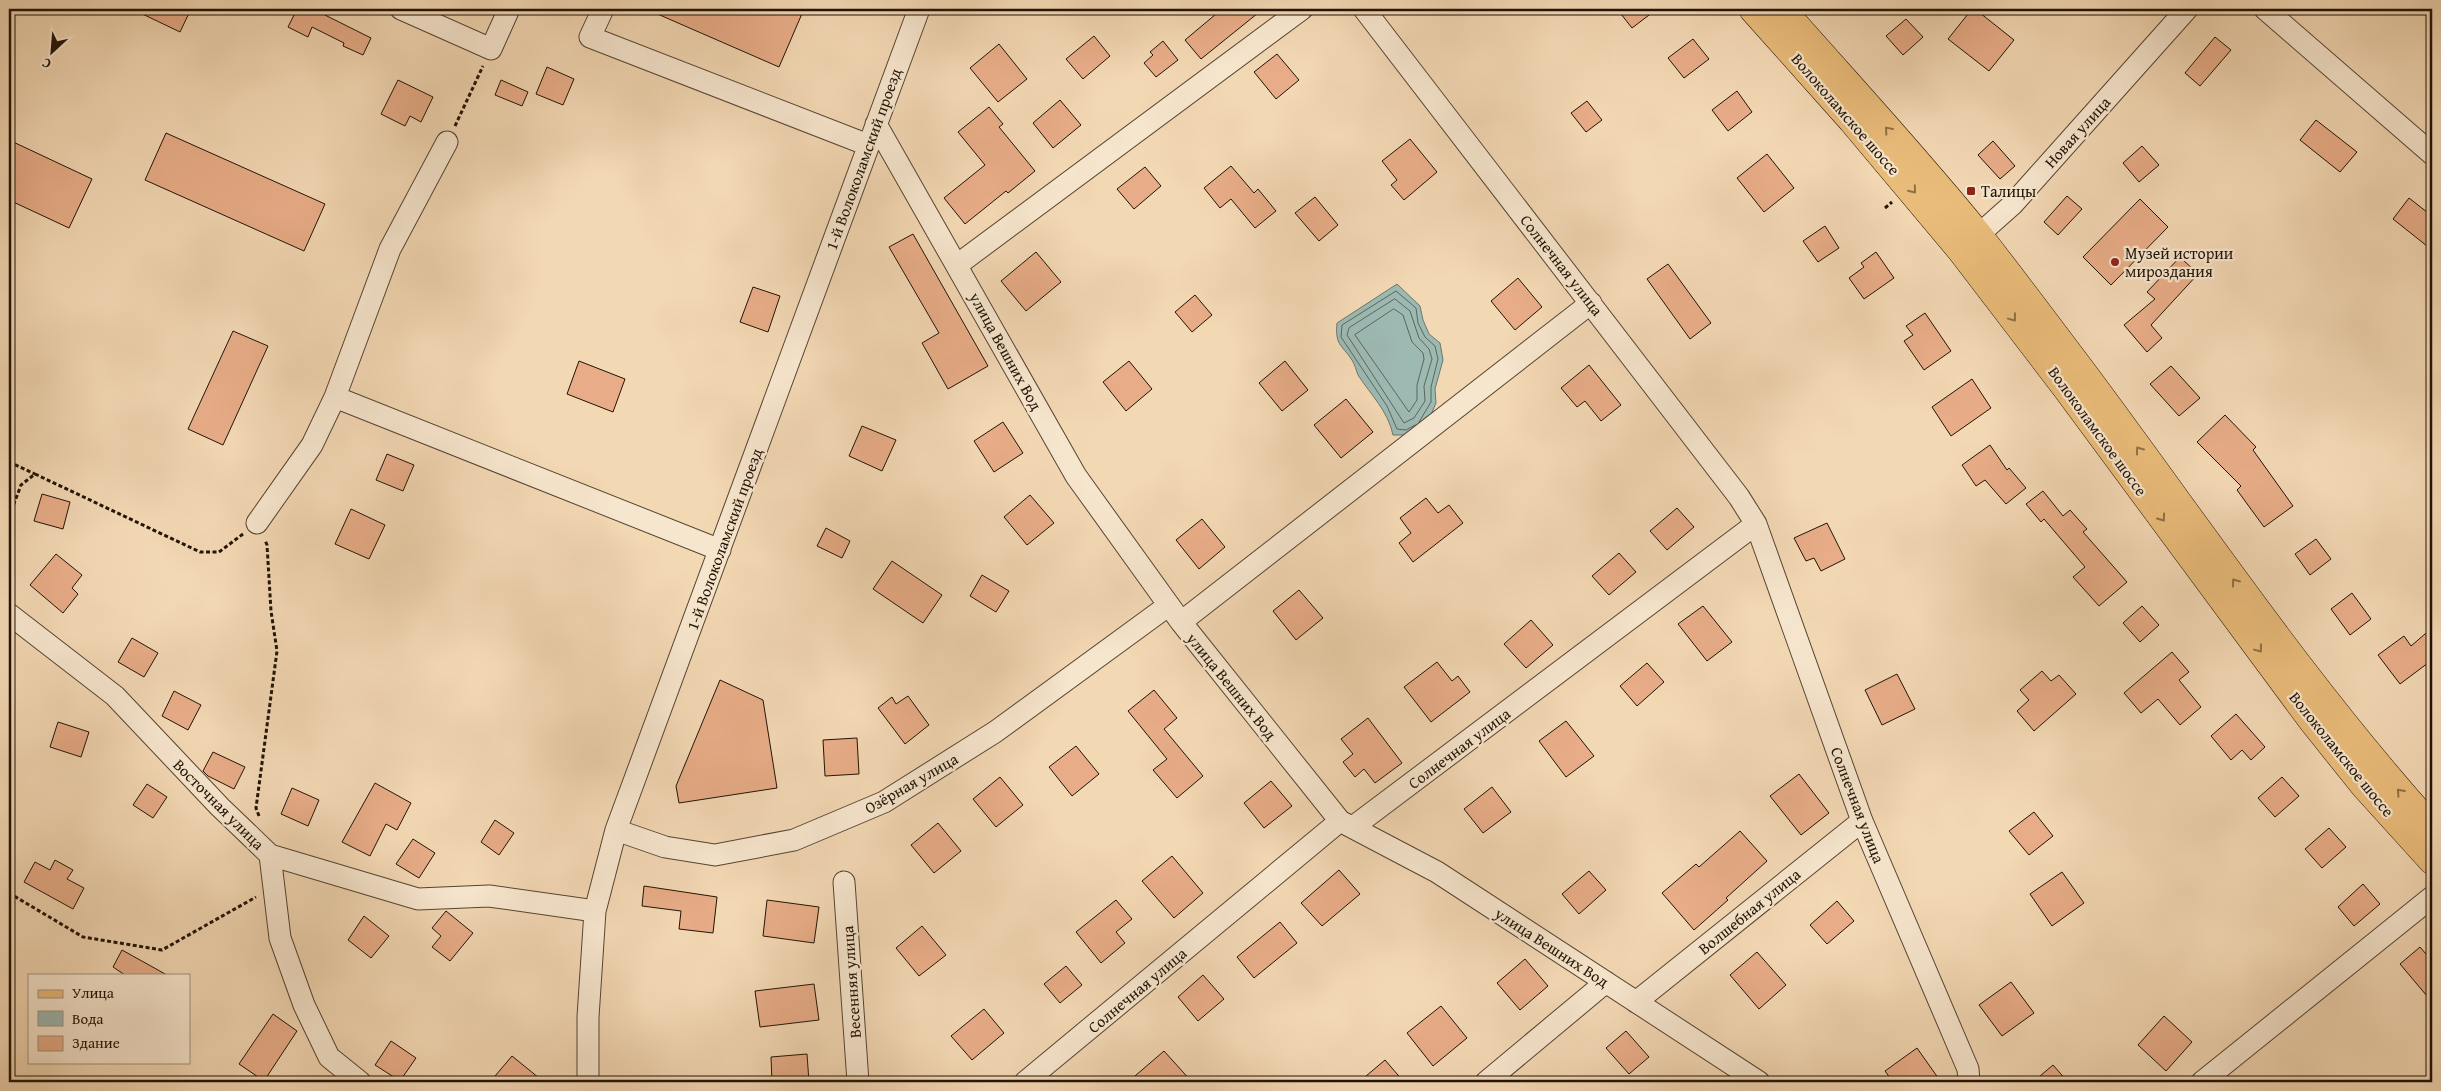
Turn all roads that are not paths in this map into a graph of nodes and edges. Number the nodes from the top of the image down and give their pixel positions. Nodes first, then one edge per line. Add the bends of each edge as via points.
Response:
1 (401, 9) edge
2 (510, 9) edge
3 (603, 9) edge
4 (919, 9) edge
5 (1302, 9) edge
6 (1364, 9) edge
7 (1753, 9) edge
8 (1781, 9) edge
9 (2187, 9) edge
10 (2264, 9) edge
11 (876, 124) junction
12 (447, 142) road end
13 (868, 144) junction
14 (2432, 154) edge
15 (1970, 243) junction
16 (956, 265) junction
17 (1592, 303) junction
18 (335, 397) junction
19 (257, 523) road end
20 (1756, 524) junction
21 (720, 550) junction
22 (9, 614) edge
23 (1175, 614) junction
24 (1862, 820) junction
25 (1346, 824) junction
26 (2432, 828) edge
27 (616, 830) junction
28 (270, 855) junction
29 (2432, 860) edge
30 (844, 882) dead end
31 (2432, 897) edge
32 (595, 912) junction
33 (1606, 982) junction
34 (1636, 1002) junction
35 (360, 1082) edge
36 (588, 1082) edge
37 (858, 1082) edge
38 (1026, 1082) edge
39 (1486, 1082) edge
40 (1759, 1082) edge
41 (1969, 1082) edge
42 (2202, 1082) edge

1 - 2 street via 491,49
3 - 13 street via 590,37
4 - 11 street, 1-й Волоколамский проезд
5 - 16 street
6 - 17 street, Солнечная улица
7 -> 15 main road, Волоколамское шоссе via 1852,120
15 -> 8 main road, Волоколамское шоссе via 1925,172
9 - 15 street, Новая улица via 2012,205
10 - 14 street
11 - 13 street, 1-й Волоколамский проезд
11 - 16 street, улица Вешних Вод
12 - 18 street via 390,249
13 - 21 street, 1-й Волоколамский проезд
26 -> 15 main road, Волоколамское шоссе via 2379,770 2328,705 2084,375
15 -> 29 main road, Волоколамское шоссе via 2065,386 2312,720
16 - 23 street, улица Вешних Вод via 1076,476
17 - 20 street, Солнечная улица
17 - 23 street, Озёрная улица
18 - 19 street via 312,445
18 - 21 street
20 - 24 street, Солнечная улица
20 - 25 street, Солнечная улица
21 - 27 street, 1-й Волоколамский проезд
22 - 28 street, Восточная улица via 115,696
23 - 25 street, улица Вешних Вод
23 - 27 street, Озёрная улица via 892,797 794,840 715,855 665,847
24 - 34 street, Волшебная улица
24 - 41 street, Солнечная улица via 1968,1069
25 - 33 street, улица Вешних Вод via 1437,872
25 - 38 street, Солнечная улица
27 - 32 street, 1-й Волоколамский проезд
28 - 32 street, Восточная улица via 418,900 489,896
28 - 35 street via 280,938 304,1004 330,1057
30 - 37 street, Весенняя улица
31 - 42 street
32 - 36 street, 1-й Волоколамский проезд via 588,1017
33 - 34 street, улица Вешних Вод
33 - 39 street
34 - 40 street, улица Вешних Вод

